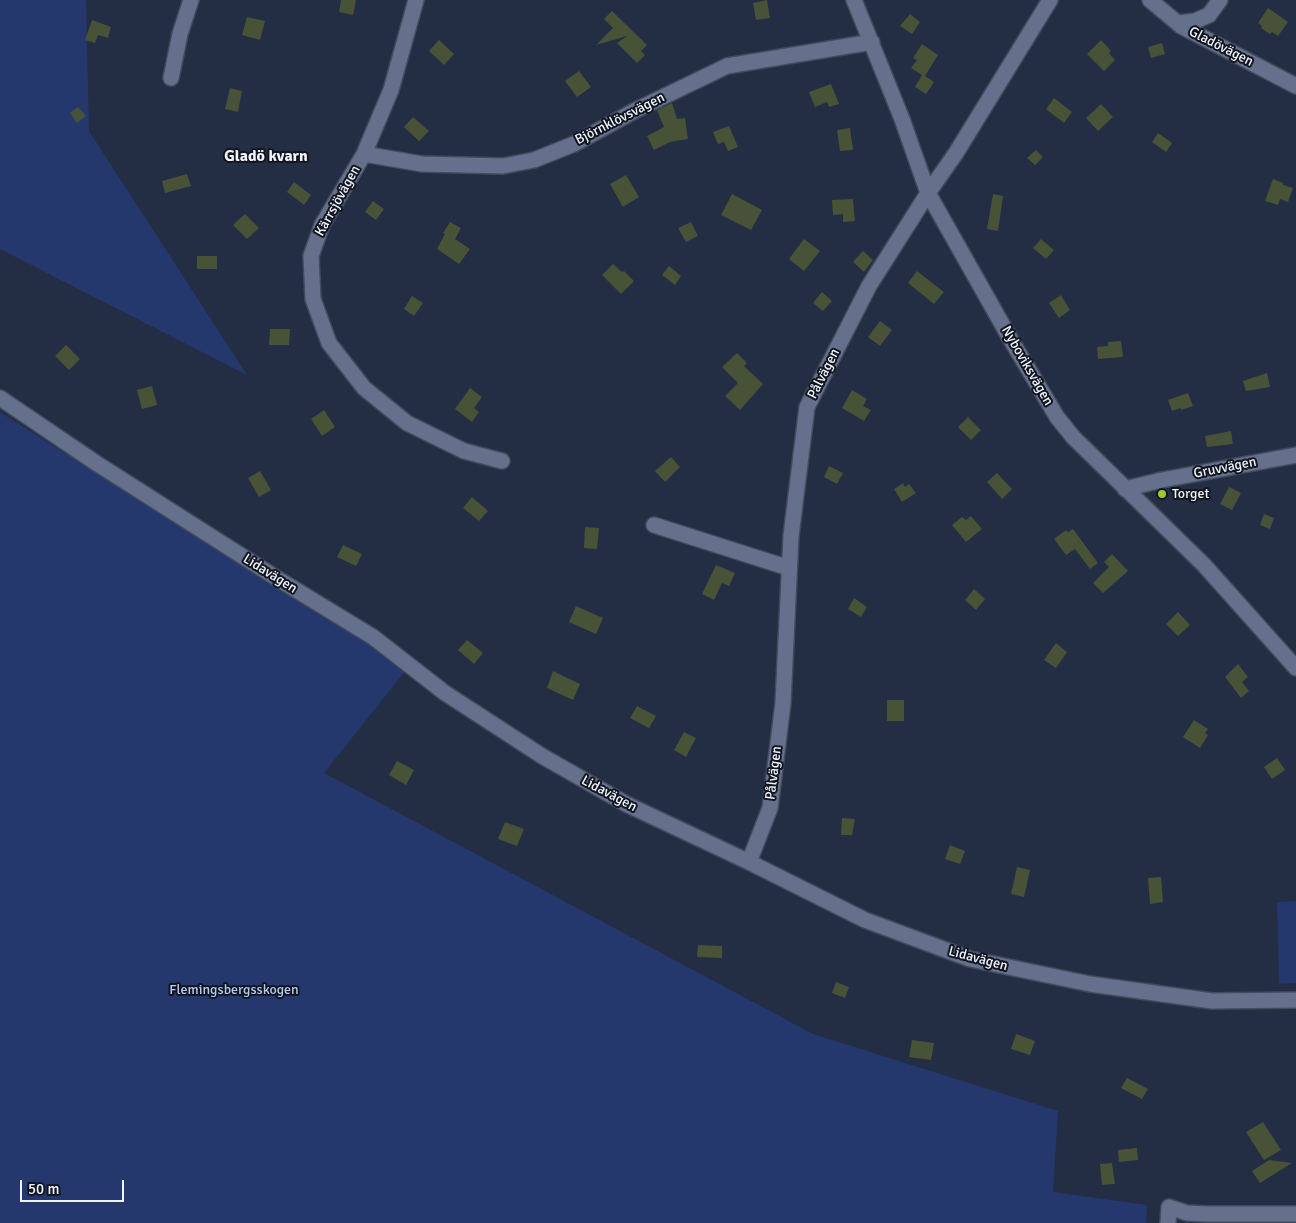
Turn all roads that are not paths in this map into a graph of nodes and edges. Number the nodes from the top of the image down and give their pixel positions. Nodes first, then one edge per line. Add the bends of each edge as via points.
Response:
1 (191, 0) edge
2 (416, 0) edge
3 (854, 0) edge
4 (1050, 0) edge
5 (1150, 0) edge
6 (1220, 0) edge
7 (1178, 23) junction
8 (872, 42) junction
9 (171, 78) dead end
10 (1296, 86) edge
11 (364, 154) junction
12 (928, 193) junction
13 (0, 398) edge
14 (1296, 454) edge
15 (502, 461) dead end
16 (1125, 489) junction
17 (654, 525) dead end
18 (789, 568) junction
19 (1296, 668) edge
20 (749, 862) junction
21 (1296, 1000) edge
22 (1296, 1214) edge
23 (1168, 1223) edge

1 - 9 street
2 - 11 street, Kärrsjövägen via 391,90
3 - 8 street, Nyboviksvägen
4 - 12 street, Pålvägen
5 - 7 street, Gladövägen
6 - 7 street via 1209,15
7 - 10 street, Gladövägen
8 - 11 street, Björnklövsvägen via 727,66 574,144 534,160 503,166 422,164
8 - 12 street, Nyboviksvägen
11 - 15 street, Kärrsjövägen via 322,225 311,256 313,299 329,343 364,388 408,423 464,451
12 - 16 street, Nyboviksvägen via 1057,417 1073,438
12 - 18 street, Pålvägen via 869,286 808,407
13 - 20 street, Lidavägen via 96,463 373,637 445,693 542,756 626,804
14 - 16 street, Gruvvägen
16 - 19 street, Nyboviksvägen via 1204,565
17 - 18 street
18 - 20 street, Pålvägen via 782,703 770,808
20 - 21 street, Lidavägen via 865,920 970,959 1090,984 1212,1001
22 - 23 street via 1207,1214 1169,1207

